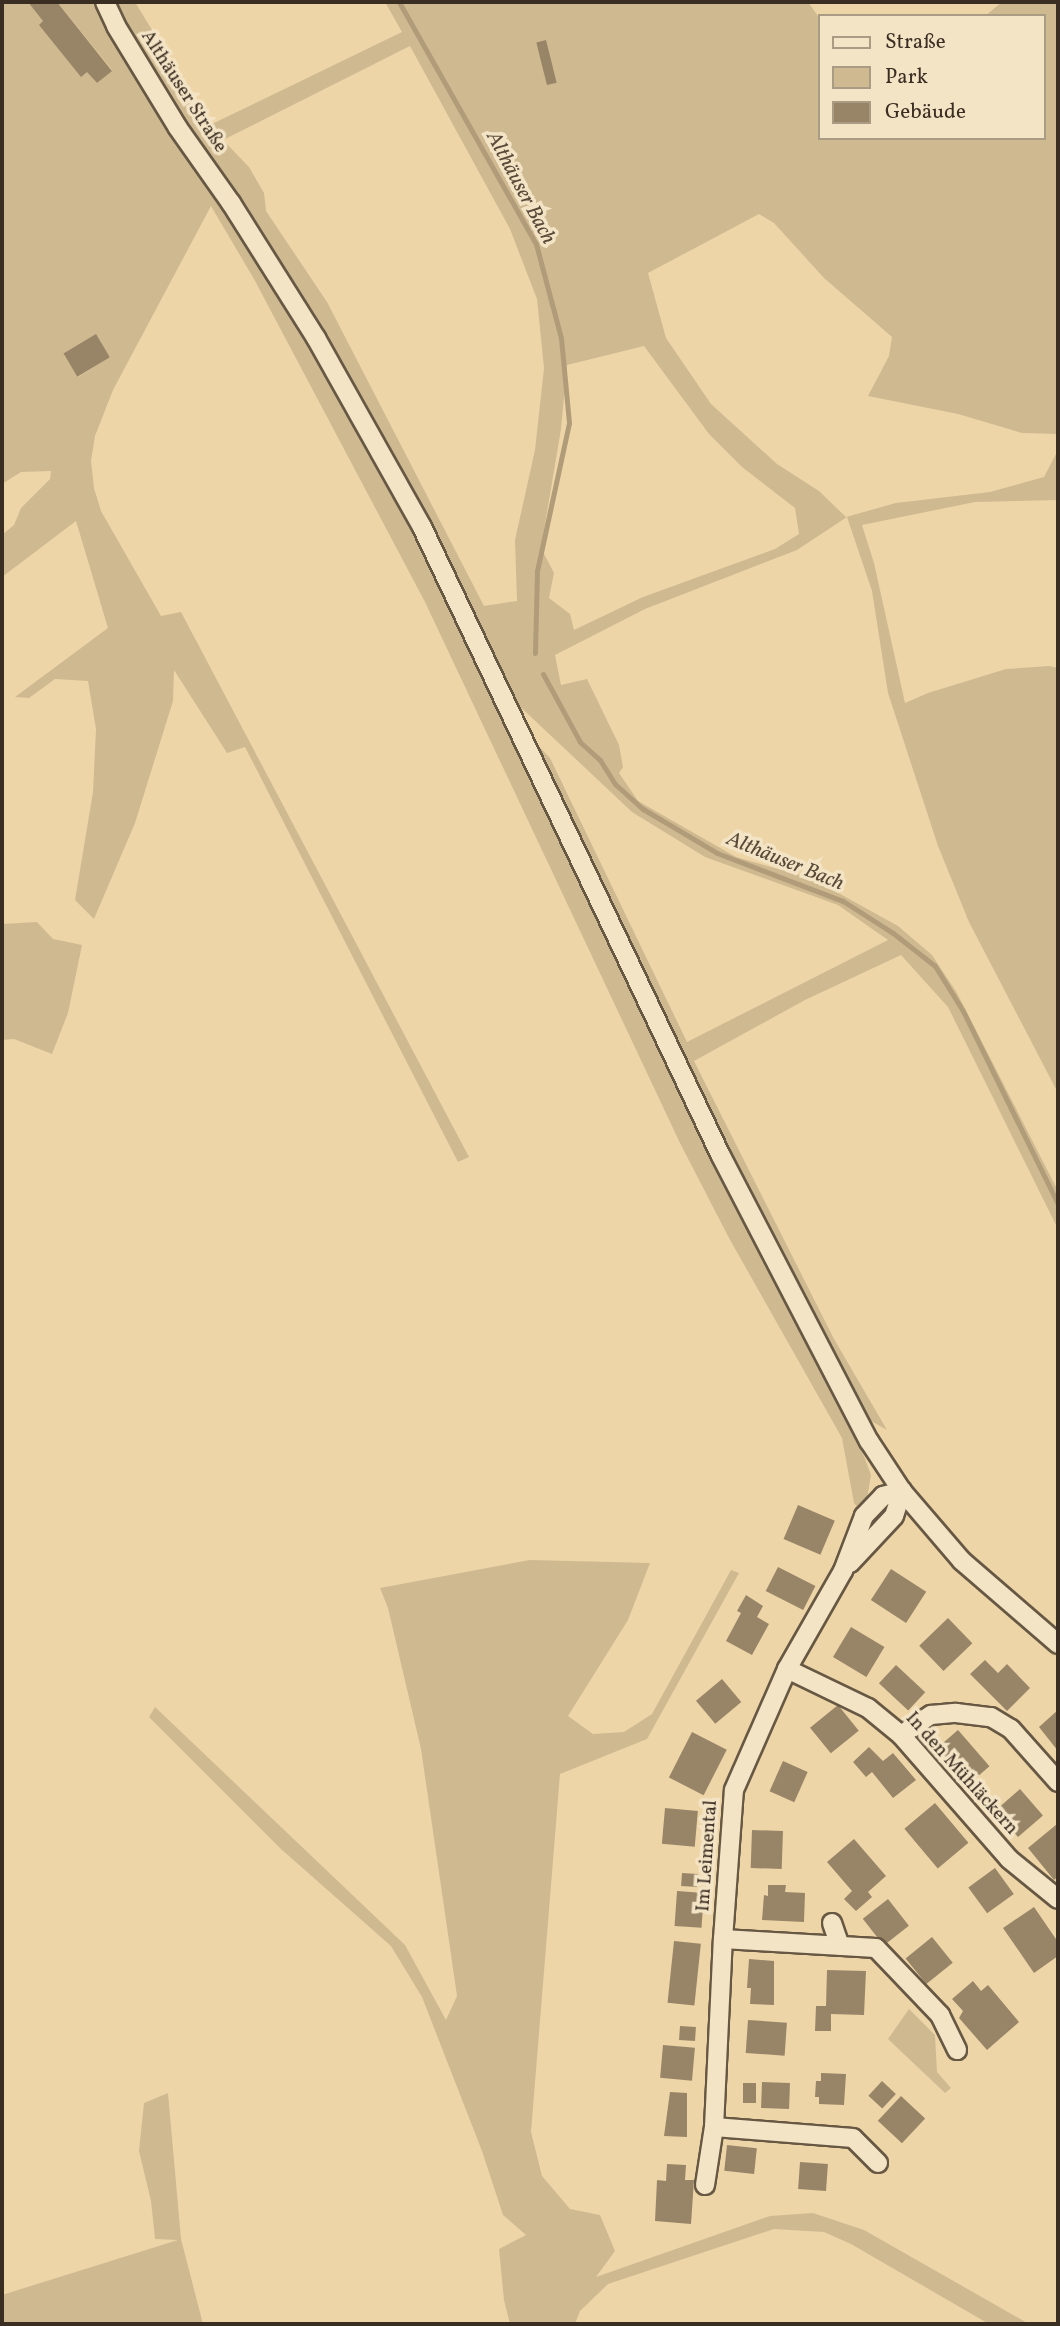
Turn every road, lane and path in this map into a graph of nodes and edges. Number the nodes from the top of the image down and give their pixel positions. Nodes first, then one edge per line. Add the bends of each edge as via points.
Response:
1 (105, 2) edge
2 (902, 1491) junction
3 (1058, 1644) edge
4 (787, 1669) junction
5 (901, 1735) junction
6 (1058, 1782) edge
7 (1058, 1899) edge
8 (832, 1923) dead end
9 (723, 1939) junction
10 (841, 1946) junction
11 (957, 2050) dead end
12 (714, 2127) junction
13 (878, 2163) dead end
14 (705, 2185) dead end

1 - 2 street, Althäuser Straße via 178,128 231,202 316,338 422,527 721,1156 869,1441
2 - 3 street, Althäuser Straße via 962,1561
2 - 4 street, Im Leimental via 894,1516 843,1571
4 - 5 street, In den Mühläckern via 868,1708
4 - 9 street, Im Leimental via 734,1790
5 - 6 street via 931,1716 991,1717 1011,1729
5 - 7 street, In den Mühläckern via 1009,1859
8 - 10 street
9 - 10 street
9 - 12 street, Im Leimental
10 - 11 street via 876,1948 940,2015
12 - 13 street via 853,2137
12 - 14 street, Im Leimental

